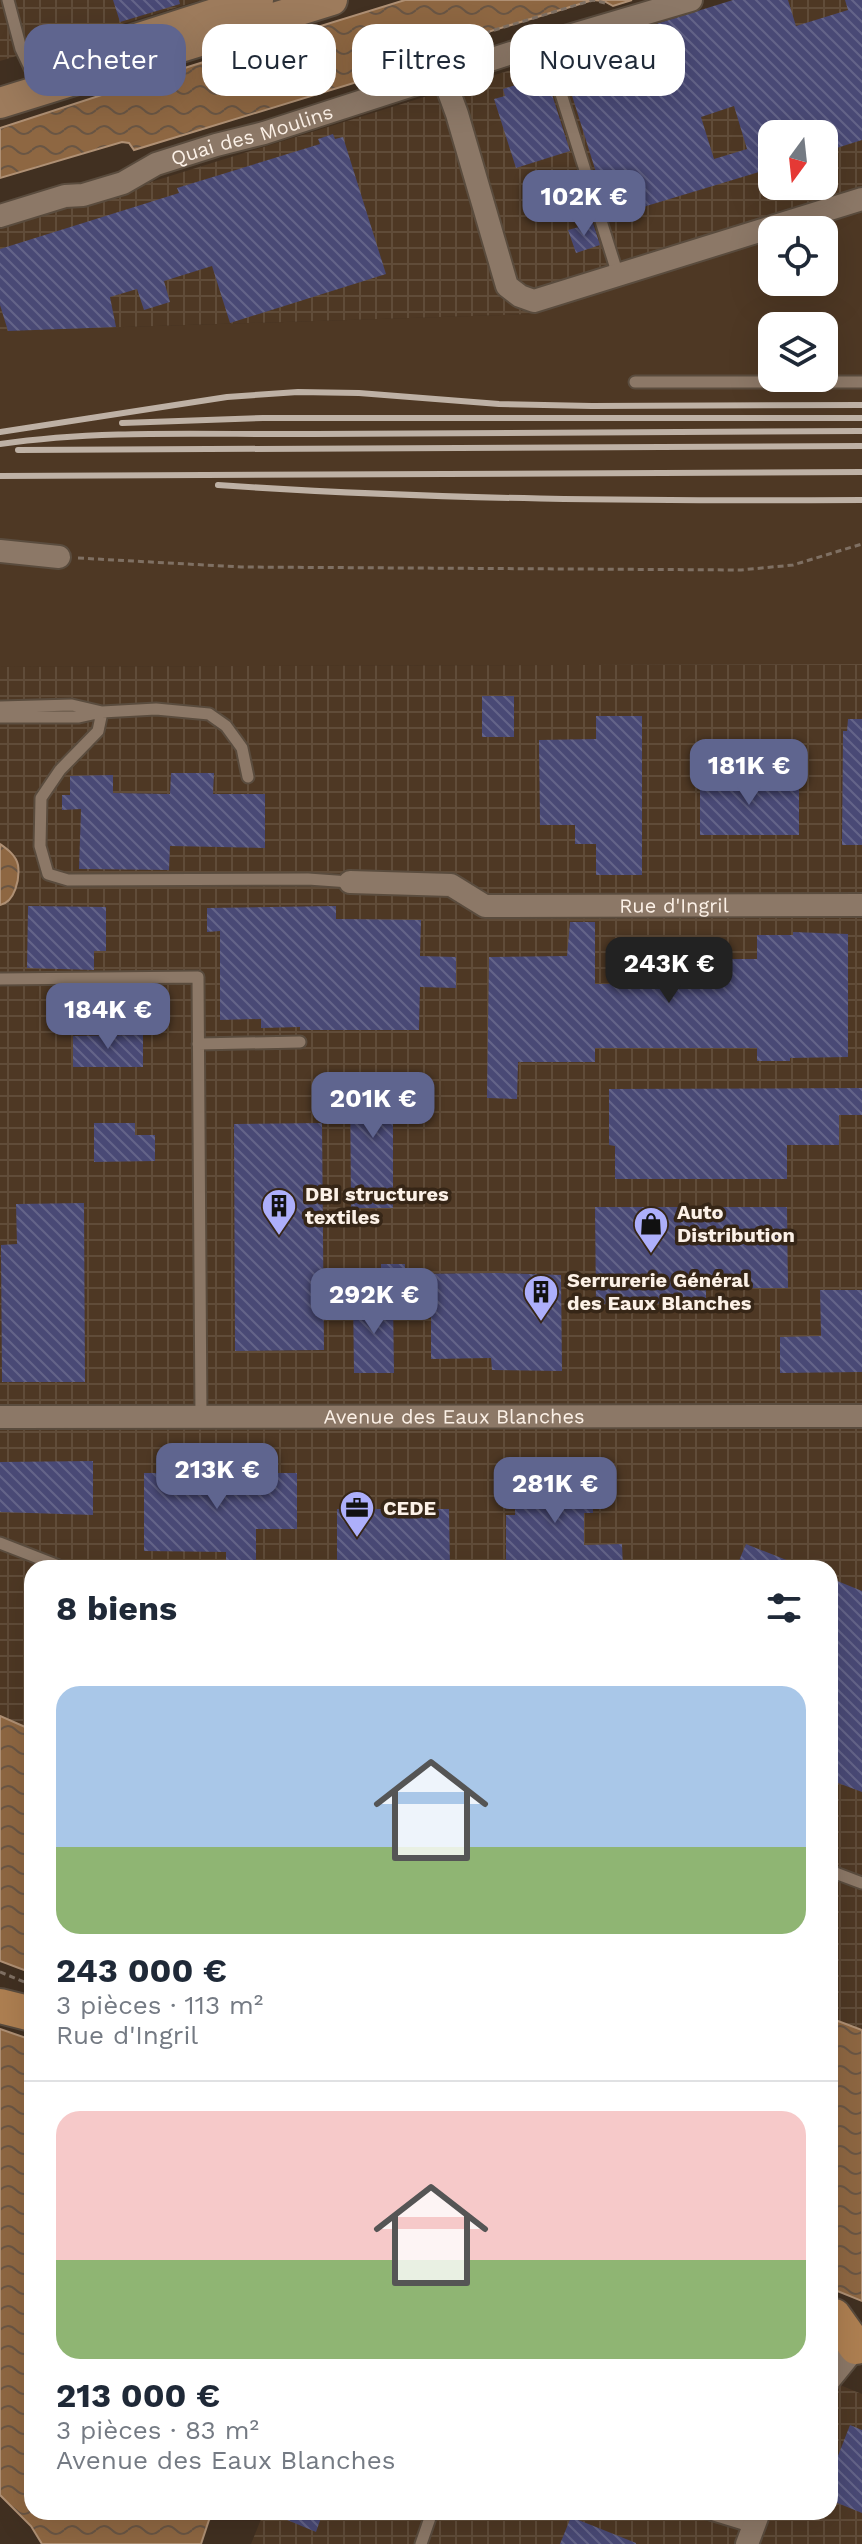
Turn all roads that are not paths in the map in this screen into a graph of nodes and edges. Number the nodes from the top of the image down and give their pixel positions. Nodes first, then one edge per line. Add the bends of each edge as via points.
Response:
1 (8, 0) edge
2 (258, 0) edge
3 (332, 0) edge
4 (691, 0) edge
5 (183, 24) edge
6 (610, 24) edge
7 (24, 55) edge
8 (24, 74) edge
9 (0, 82) edge
10 (380, 96) edge
11 (449, 96) edge
12 (562, 96) edge
13 (0, 103) edge
14 (862, 199) edge
15 (0, 216) edge
16 (618, 275) junction
17 (635, 382) dead end
18 (862, 382) edge
19 (0, 551) edge
20 (59, 557) road end
21 (0, 707) edge
22 (102, 712) junction
23 (0, 717) edge
24 (248, 777) dead end
25 (350, 882) joint
26 (862, 905) edge
27 (0, 979) edge
28 (300, 1042) dead end
29 (198, 1044) junction
30 (862, 1416) edge
31 (0, 1417) edge
32 (201, 1417) junction
33 (0, 1543) edge
34 (44, 1560) edge
35 (838, 1874) edge
36 (862, 1883) edge
37 (0, 2006) edge
38 (24, 2012) edge
39 (429, 2520) edge
40 (728, 2520) edge
41 (753, 2528) edge
42 (421, 2544) edge

1 - 7 lane
2 - 5 main road
3 - 13 main road
4 - 6 street, Quai des Moulins
8 - 9 main road
10 - 15 street, Quai des Moulins via 156,164 123,183
11 - 16 street via 507,286 534,301
12 - 16 lane
14 - 16 street
17 - 18 lane
19 - 20 street
21 - 22 lane via 72,705
22 - 23 lane
22 - 24 lane via 156,709 209,714 242,748
22 - 25 lane via 98,731 41,798 40,846 48,874 68,880
25 - 26 street, Rue d'Ingril via 451,885 485,906
27 - 29 lane via 198,977
28 - 29 lane
29 - 32 lane
30 - 32 street, Avenue des Eaux Blanches
31 - 32 street, Avenue des Eaux Blanches
33 - 34 lane
35 - 36 lane
37 - 38 main road
39 - 42 lane
40 - 41 lane

